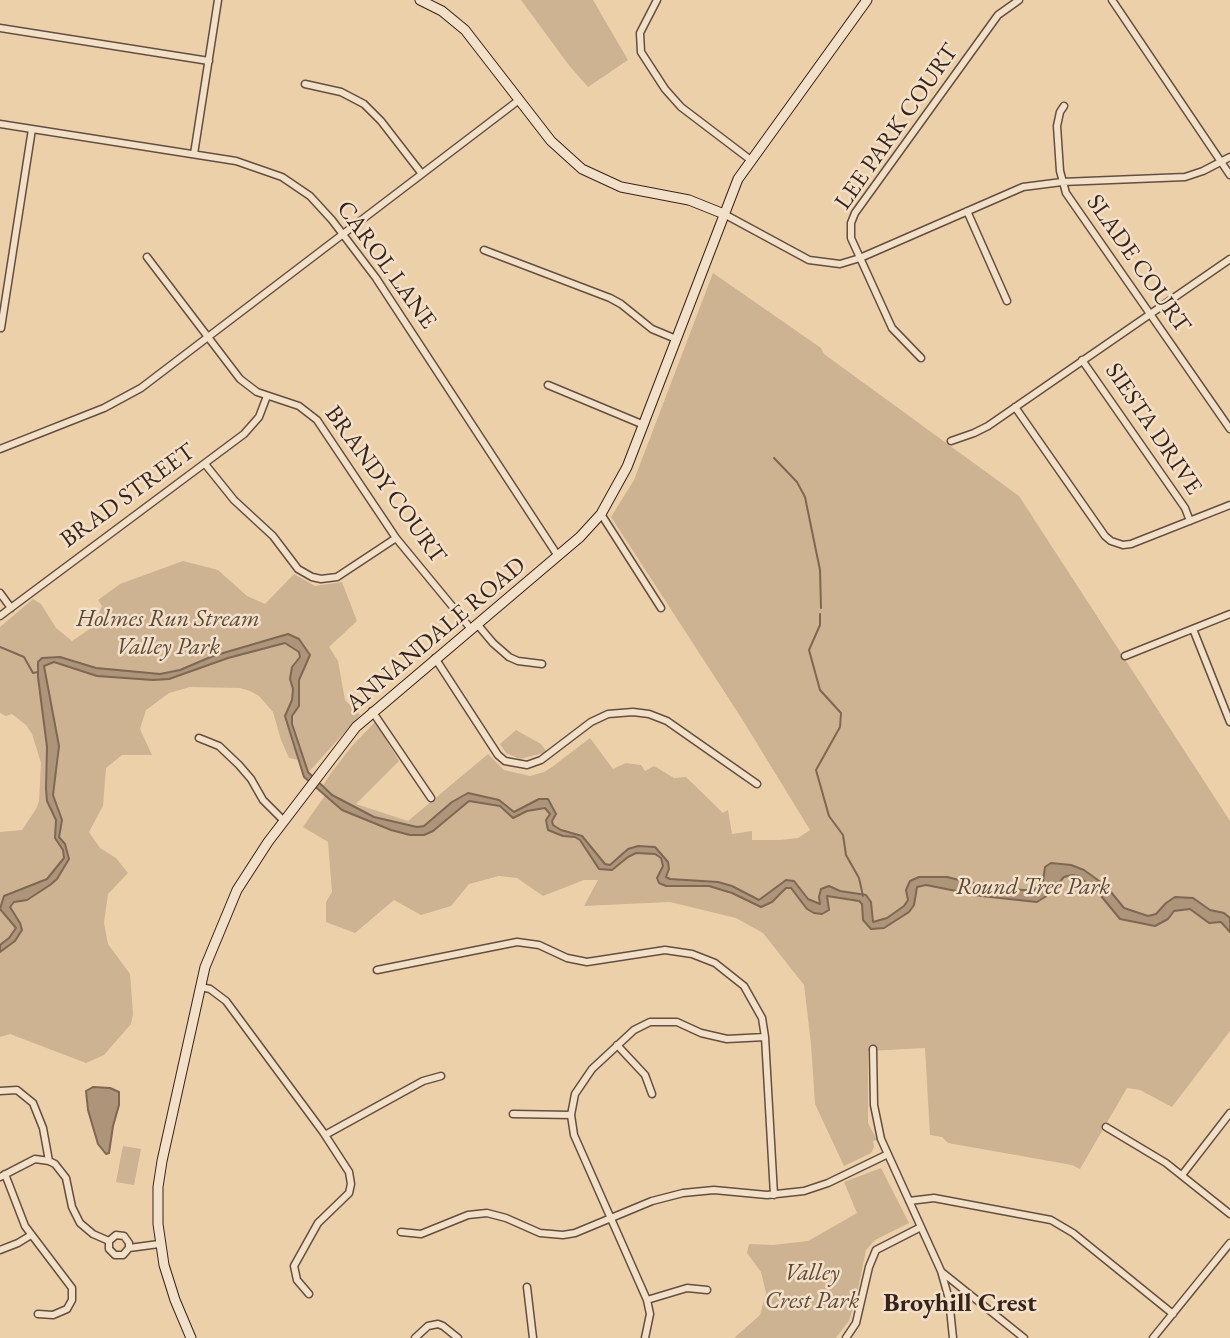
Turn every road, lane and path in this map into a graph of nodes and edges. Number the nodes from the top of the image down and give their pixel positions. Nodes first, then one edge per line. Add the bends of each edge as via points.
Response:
1 (218, 0) edge
2 (420, 0) edge
3 (657, 0) edge
4 (867, 0) edge
5 (1019, 0) edge
6 (1112, 0) edge
7 (0, 28) edge
8 (209, 61) junction
9 (305, 84) dead end
10 (519, 100) junction
11 (1064, 106) dead end
12 (0, 124) edge
13 (32, 129) junction
14 (194, 154) junction
15 (1230, 157) edge
16 (752, 161) junction
17 (1221, 162) junction
18 (422, 174) junction
19 (1230, 175) edge
20 (1062, 182) junction
21 (967, 211) junction
22 (724, 214) junction
23 (343, 234) junction
24 (484, 250) dead end
25 (147, 257) dead end
26 (860, 258) junction
27 (1230, 259) edge
28 (1007, 301) dead end
29 (1149, 313) junction
30 (1, 328) edge
31 (208, 338) junction
32 (676, 339) junction
33 (921, 358) dead end
34 (1082, 360) junction
35 (548, 385) dead end
36 (267, 397) junction
37 (1014, 407) junction
38 (643, 425) junction
39 (1230, 429) edge
40 (951, 441) dead end
41 (0, 449) edge
42 (205, 464) junction
43 (1230, 505) edge
44 (601, 514) junction
45 (1190, 521) junction
46 (396, 538) junction
47 (558, 556) junction
48 (0, 593) edge
49 (11, 608) junction
50 (661, 608) dead end
51 (1230, 614) edge
52 (0, 616) edge
53 (474, 626) junction
54 (1193, 629) junction
55 (1125, 656) dead end
56 (435, 658) junction
57 (542, 664) dead end
58 (372, 711) junction
59 (1230, 722) edge
60 (199, 738) dead end
61 (757, 784) dead end
62 (431, 798) dead end
63 (284, 820) junction
64 (377, 970) dead end
65 (201, 987) junction
66 (765, 1037) junction
67 (617, 1045) junction
68 (873, 1049) dead end
69 (441, 1076) dead end
70 (0, 1091) edge
71 (652, 1094) dead end
72 (1230, 1112) edge
73 (513, 1114) dead end
74 (571, 1115) junction
75 (1106, 1127) dead end
76 (325, 1135) junction
77 (887, 1155) junction
78 (49, 1161) junction
79 (3, 1175) edge
80 (1182, 1175) junction
81 (774, 1195) junction
82 (909, 1201) junction
83 (1230, 1214) edge
84 (611, 1219) junction
85 (921, 1227) junction
86 (401, 1232) dead end
87 (31, 1235) junction
88 (109, 1241) junction
89 (1230, 1243) edge
90 (159, 1244) junction
91 (129, 1248) junction
92 (0, 1250) edge
93 (941, 1271) junction
94 (527, 1287) dead end
95 (707, 1290) dead end
96 (309, 1294) dead end
97 (647, 1300) junction
98 (38, 1314) dead end
99 (1173, 1314) junction
100 (191, 1338) edge
101 (415, 1338) edge
102 (458, 1338) edge
103 (533, 1338) edge
104 (645, 1338) edge
105 (846, 1338) edge
106 (953, 1338) edge
107 (1024, 1338) edge
108 (1153, 1338) edge

1 - 8 street
2 - 10 main road via 465,30
3 - 16 street via 640,33 641,52 681,107
4 - 16 main road, ANNANDALE ROAD
5 - 26 street, LEE PARK COURT via 998,15 855,213 850,231
6 - 17 street
7 - 8 street
8 - 14 street
9 - 18 street via 341,92 364,104
10 - 18 street
10 - 22 main road via 557,148 595,177 621,187 689,200
11 - 20 street, SLADE COURT via 1057,126
12 - 13 street, CAROL LANE
13 - 14 street, CAROL LANE
13 - 30 street
14 - 23 street, CAROL LANE via 251,165 282,177 310,196
15 - 17 street
16 - 22 main road, ANNANDALE ROAD via 738,180
17 - 19 street
17 - 20 street via 1185,177
18 - 23 street
20 - 21 street via 1023,187
20 - 29 street, SLADE COURT
21 - 26 street
21 - 28 street
22 - 26 street via 819,264
22 - 32 main road, ANNANDALE ROAD
23 - 31 street
23 - 47 street, CAROL LANE
24 - 32 street via 610,298 652,329
25 - 31 street, BRANDY COURT
26 - 33 street, LEE PARK COURT via 892,328
27 - 29 street
29 - 34 street
29 - 39 street, SLADE COURT
31 - 36 street, BRANDY COURT via 240,379
31 - 41 street via 123,399
32 - 38 main road, ANNANDALE ROAD
34 - 37 street
34 - 45 street, SIESTA DRIVE
35 - 38 street
36 - 42 street, BRAD STREET via 253,425
36 - 46 street, BRANDY COURT via 299,406 317,420
37 - 40 street via 974,433
37 - 45 street via 1111,541 1131,544
38 - 44 main road, ANNANDALE ROAD via 618,487
42 - 46 street via 298,569 312,577 337,577
42 - 49 street, BRAD STREET
43 - 45 street
44 - 47 main road, ANNANDALE ROAD
44 - 50 street
46 - 53 street, BRANDY COURT
47 - 53 main road, ANNANDALE ROAD
48 - 49 street
49 - 52 street, BRAD STREET
51 - 54 street
53 - 56 main road, ANNANDALE ROAD
53 - 57 street, BRANDY COURT via 509,657
54 - 55 street
54 - 59 street
56 - 58 main road, ANNANDALE ROAD
56 - 61 street via 505,761 527,765 541,760 591,722 608,714 633,712 667,721
58 - 62 street
58 - 63 main road, ANNANDALE ROAD
60 - 63 street via 219,746 239,765 263,800
63 - 65 main road, ANNANDALE ROAD via 237,890 210,951
64 - 66 street via 517,942 587,962 678,951 705,958 735,977 752,996
65 - 76 street via 226,1001
65 - 90 main road, ANNANDALE ROAD via 160,1169
66 - 67 street via 715,1037 659,1020 641,1025
66 - 81 street
67 - 71 street via 645,1075
67 - 74 street via 579,1085
68 - 77 street via 874,1112
69 - 76 street via 423,1081
70 - 78 street via 17,1090 33,1103
72 - 80 street
73 - 74 street
74 - 84 street via 574,1135
75 - 80 street
76 - 96 street via 349,1172 351,1185 344,1200 318,1223 295,1266 297,1280
77 - 81 street via 817,1187
77 - 82 street
78 - 79 street via 35,1159
78 - 88 street via 66,1178 80,1223
79 - 87 street
80 - 83 street
81 - 84 street via 683,1192
82 - 85 street
82 - 99 street via 933,1198 1051,1220
84 - 86 street via 575,1233 551,1235 496,1214 477,1214 421,1234
84 - 97 street
85 - 93 street
85 - 105 street via 876,1250 856,1324
87 - 92 street
87 - 98 street via 70,1283 73,1294 70,1305 60,1312
88 - 91 street via 124,1236
88 - 91 street via 115,1255 123,1255
89 - 99 street
90 - 91 street
90 - 100 main road, ANNANDALE ROAD via 170,1289
93 - 106 street
93 - 107 street
94 - 103 street
95 - 97 street via 687,1288
97 - 104 street via 650,1314
99 - 108 street
101 - 102 street via 438,1324

